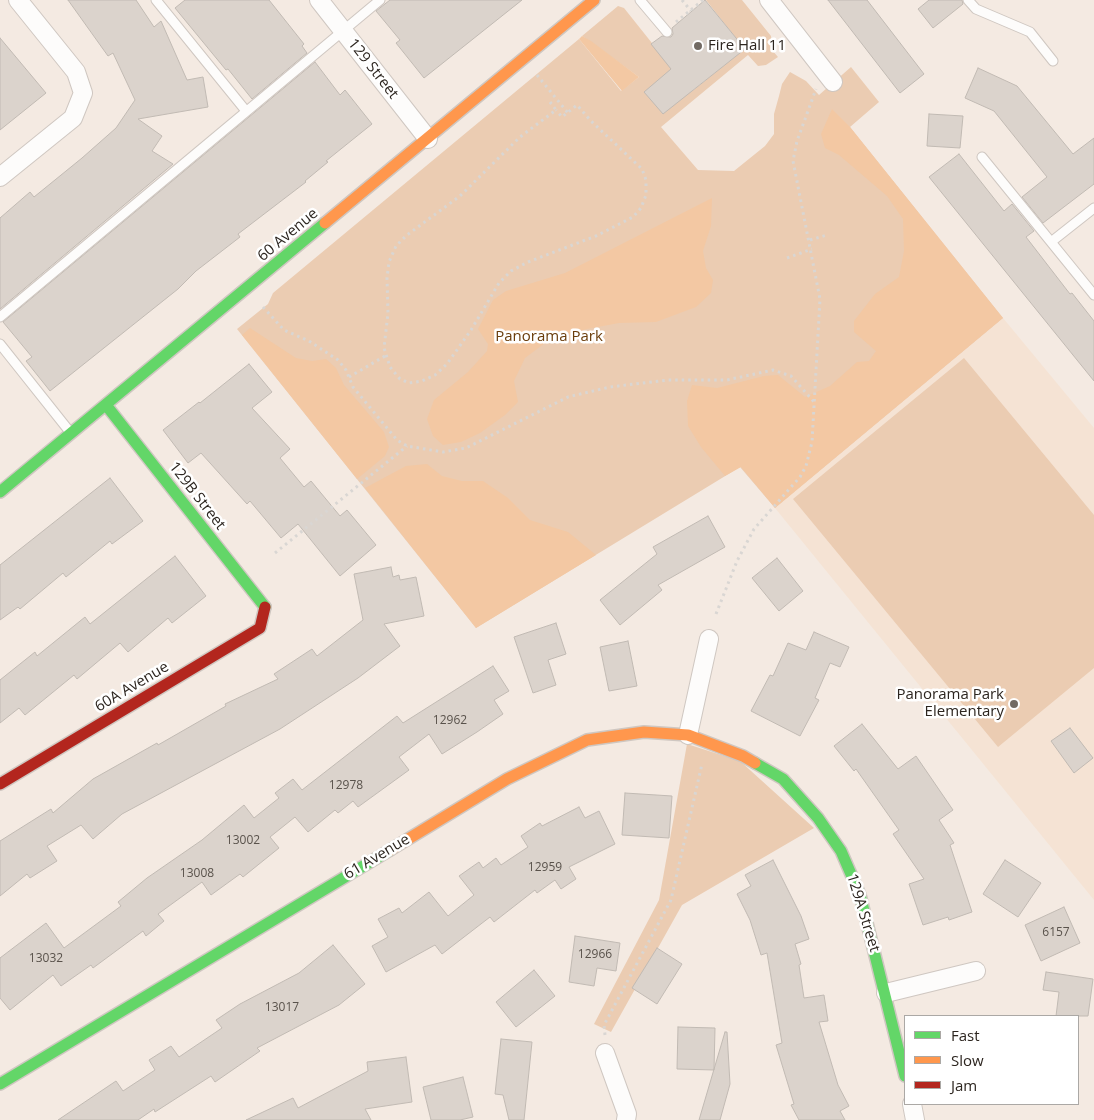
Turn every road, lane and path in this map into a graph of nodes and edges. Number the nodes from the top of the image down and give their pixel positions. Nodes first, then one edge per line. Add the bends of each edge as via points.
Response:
1 (18, 0) edge
2 (156, 0) edge
3 (319, 0) edge
4 (380, 0) edge
5 (594, 0) edge
6 (640, 0) edge
7 (682, 0) edge
8 (703, 0) edge
9 (769, 0) edge
10 (968, 0) edge
11 (691, 11) junction
12 (343, 31) junction
13 (666, 31) joint
14 (1053, 61) dead end
15 (535, 73) dead end
16 (833, 82) dead end
17 (815, 90) dead end
18 (550, 102) dead end
19 (556, 110) junction
20 (246, 111) junction
21 (568, 113) junction
22 (428, 139) junction
23 (982, 157) dead end
24 (0, 177) edge
25 (1094, 208) edge
26 (827, 235) dead end
27 (810, 240) junction
28 (1051, 242) junction
29 (812, 250) junction
30 (787, 258) dead end
31 (1094, 295) edge
32 (263, 307) dead end
33 (0, 317) edge
34 (0, 344) edge
35 (385, 356) junction
36 (349, 377) junction
37 (815, 403) junction
38 (106, 405) junction
39 (72, 434) junction
40 (407, 446) junction
41 (0, 492) edge
42 (275, 553) dead end
43 (265, 605) joint
44 (716, 614) dead end
45 (709, 639) dead end
46 (688, 735) junction
47 (702, 762) dead end
48 (0, 784) edge
49 (976, 971) dead end
50 (886, 993) junction
51 (605, 1053) joint
52 (904, 1072) edge
53 (0, 1084) edge
54 (912, 1105) edge
55 (626, 1120) edge
56 (915, 1120) edge

1 - 24 street via 76,72 83,93 73,118
2 - 20 lane
3 - 12 street, 129 Street
4 - 12 lane
5 - 22 street, 60 Avenue
6 - 13 lane
7 - 11 path
8 - 11 path
9 - 16 street
10 - 14 lane via 976,10 1030,32
11 - 13 path
12 - 20 lane
12 - 22 street, 129 Street
15 - 21 path
17 - 27 path via 793,161
18 - 19 path
19 - 21 path via 562,117
19 - 35 path via 520,137 460,196 396,246 387,278
20 - 33 lane
21 - 35 path via 577,105 642,169 646,195 641,208 617,226 511,271 499,283 457,351 435,375 409,383 400,379
22 - 38 street, 60 Avenue
23 - 28 lane
25 - 28 lane
26 - 27 path
27 - 29 path
28 - 31 lane
29 - 30 path
29 - 37 path via 820,299
32 - 36 path via 284,330 309,341 338,360
34 - 39 lane
35 - 36 path
36 - 40 path via 378,419 396,440
37 - 40 path via 791,376 773,370 728,380 668,380 610,387 568,397 466,448 443,452
37 - 44 path via 812,442 806,466 754,529
38 - 39 street, 60 Avenue
38 - 43 street, 129B Street
39 - 41 street, 60 Avenue
40 - 42 path
43 - 48 street, 60A Avenue via 260,628
45 - 46 street
46 - 50 street, 129A Street via 743,756 783,779 818,818 841,851 860,895
46 - 53 street, 61 Avenue via 644,732 587,740 507,779
47 - 51 path via 670,900 604,1025
49 - 50 street
50 - 52 street, 129A Street
51 - 55 street via 628,1114
54 - 56 street

